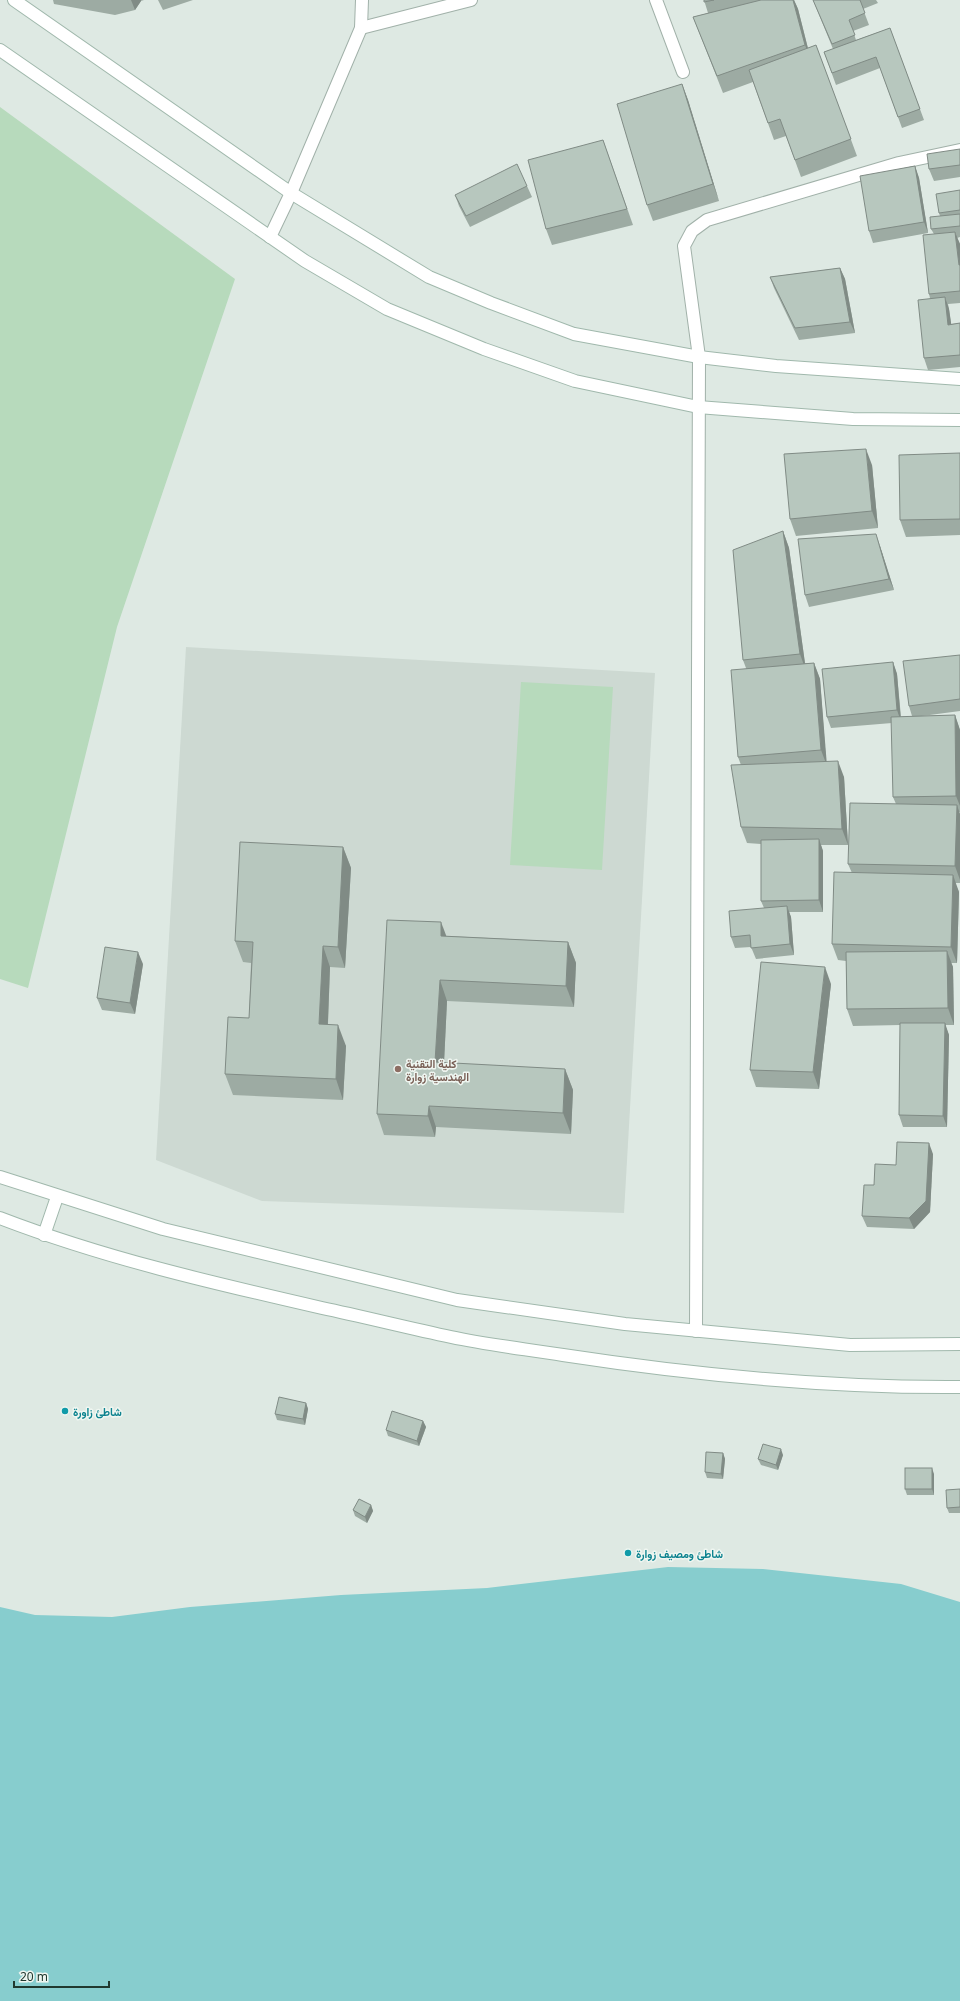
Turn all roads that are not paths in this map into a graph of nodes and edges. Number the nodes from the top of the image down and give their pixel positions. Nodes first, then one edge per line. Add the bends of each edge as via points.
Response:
1 (14, 0) edge
2 (362, 0) edge
3 (471, 0) edge
4 (656, 0) edge
5 (361, 28) junction
6 (0, 50) edge
7 (683, 72) dead end
8 (960, 150) edge
9 (291, 193) junction
10 (270, 237) junction
11 (699, 357) junction
12 (960, 378) edge
13 (698, 407) junction
14 (960, 420) edge
15 (0, 1177) edge
16 (57, 1197) junction
17 (0, 1218) edge
18 (44, 1235) junction
19 (696, 1331) junction
20 (960, 1344) edge
21 (960, 1388) edge

1 - 9 street
2 - 5 street
3 - 5 street
4 - 7 street
5 - 9 street
6 - 10 street
8 - 11 street via 899,163 707,220 692,231 684,246
9 - 10 street
9 - 11 street via 429,277 497,306 574,334
10 - 13 street via 305,261 387,309 484,349 575,381
11 - 12 street via 776,366
11 - 13 street
13 - 14 street via 853,419
13 - 19 street
15 - 16 street
16 - 18 street
16 - 19 street via 163,1229 457,1300 625,1324
17 - 18 street
18 - 21 street via 135,1263 214,1283 453,1338 725,1376 808,1383
19 - 20 street via 850,1345

